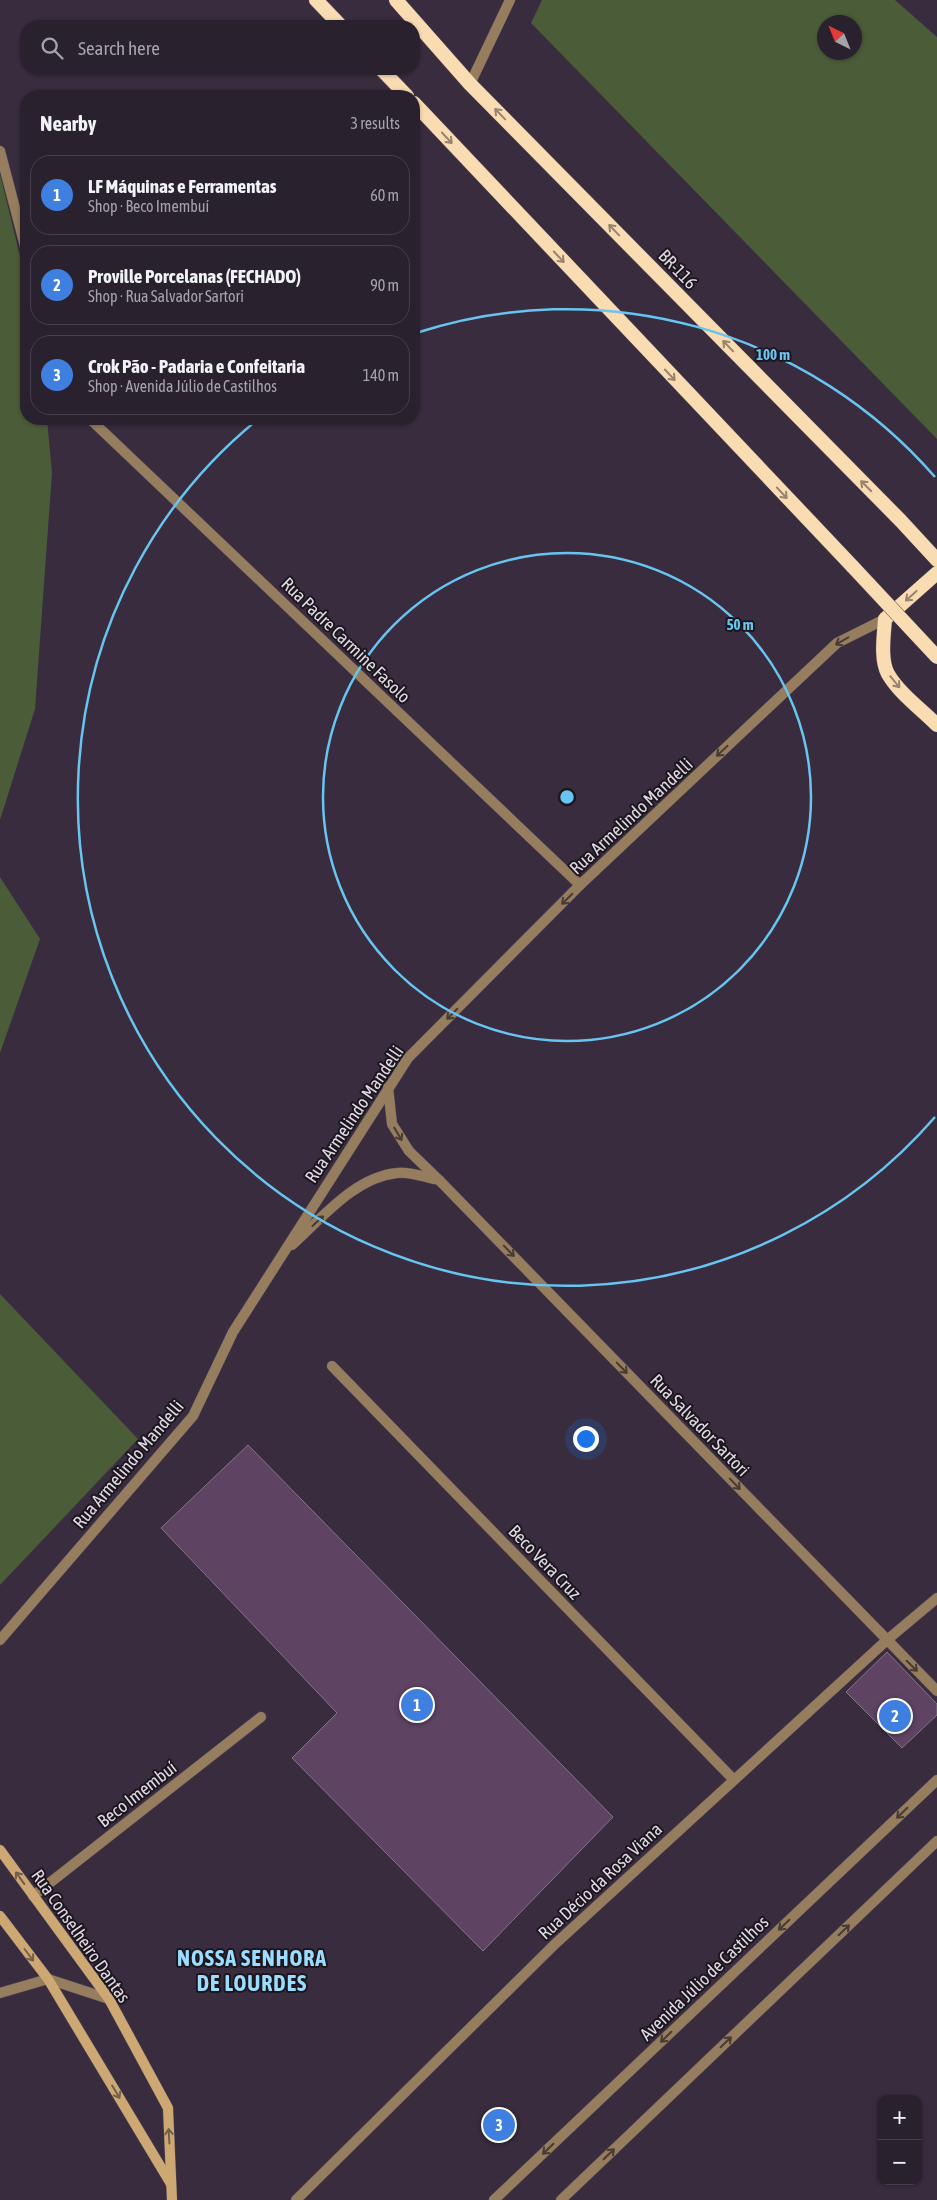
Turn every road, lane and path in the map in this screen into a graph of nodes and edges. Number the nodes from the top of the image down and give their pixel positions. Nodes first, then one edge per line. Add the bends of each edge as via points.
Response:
1 (316, 0) edge
2 (396, 0) edge
3 (510, 0) edge
4 (335, 20) edge
5 (414, 20) edge
6 (420, 27) edge
7 (387, 75) edge
8 (470, 84) junction
9 (401, 90) edge
10 (420, 109) edge
11 (0, 151) edge
12 (20, 227) edge
13 (96, 425) edge
14 (937, 560) edge
15 (937, 573) edge
16 (885, 619) junction
17 (937, 657) edge
18 (937, 724) edge
19 (580, 885) junction
20 (388, 1087) junction
21 (440, 1181) junction
22 (282, 1254) junction
23 (332, 1366) dead end
24 (937, 1598) edge
25 (0, 1640) edge
26 (887, 1640) junction
27 (937, 1691) edge
28 (261, 1717) dead end
29 (734, 1780) junction
30 (937, 1780) edge
31 (937, 1841) edge
32 (0, 1850) edge
33 (33, 1896) junction
34 (0, 1916) edge
35 (48, 1979) junction
36 (0, 1993) edge
37 (109, 1999) junction
38 (171, 2185) junction
39 (172, 2200) edge
40 (296, 2200) edge
41 (494, 2200) edge
42 (561, 2200) edge

1 - 4 highway
2 - 5 highway, BR-116 / BR-116
3 - 8 street
6 - 8 highway, BR-116 / BR-116
7 - 9 highway
14 -> 8 highway, BR-116 / BR-116
10 -> 17 highway, bridge
11 - 12 street
13 - 19 street, Rua Padre Carmine Fasolo
15 -> 16 highway
16 -> 18 highway via 883,648 887,673 904,694
16 -> 19 street, Rua Armelindo Mandelli via 837,643
19 -> 20 street, Rua Armelindo Mandelli via 408,1058
20 -> 21 street, Rua Salvador Sartori via 392,1124 409,1151
20 - 22 street, Rua Armelindo Mandelli
22 -> 21 street via 370,1179 399,1172
21 -> 26 street, Rua Salvador Sartori
22 - 25 street, Rua Armelindo Mandelli via 233,1332 194,1416
23 - 29 street, Beco Vera Cruz
24 - 26 street, Rua Décio da Rosa Viana
26 -> 27 street, Rua Salvador Sartori
26 - 29 street, Rua Décio da Rosa Viana
28 - 33 street, Beco Imembuí
29 - 40 street, Rua Décio da Rosa Viana via 554,1945
30 -> 41 street, Avenida Júlio de Castilhos
42 -> 31 street
33 -> 32 main road, Rua Conselheiro Dantas
33 - 37 main road, Rua Conselheiro Dantas
34 -> 35 main road, Rua Conselheiro Dantas
35 - 36 street
35 - 37 street
35 -> 38 main road, Rua Conselheiro Dantas
38 -> 37 main road, Rua Conselheiro Dantas via 168,2108
38 - 39 main road, Rua Conselheiro Dantas

